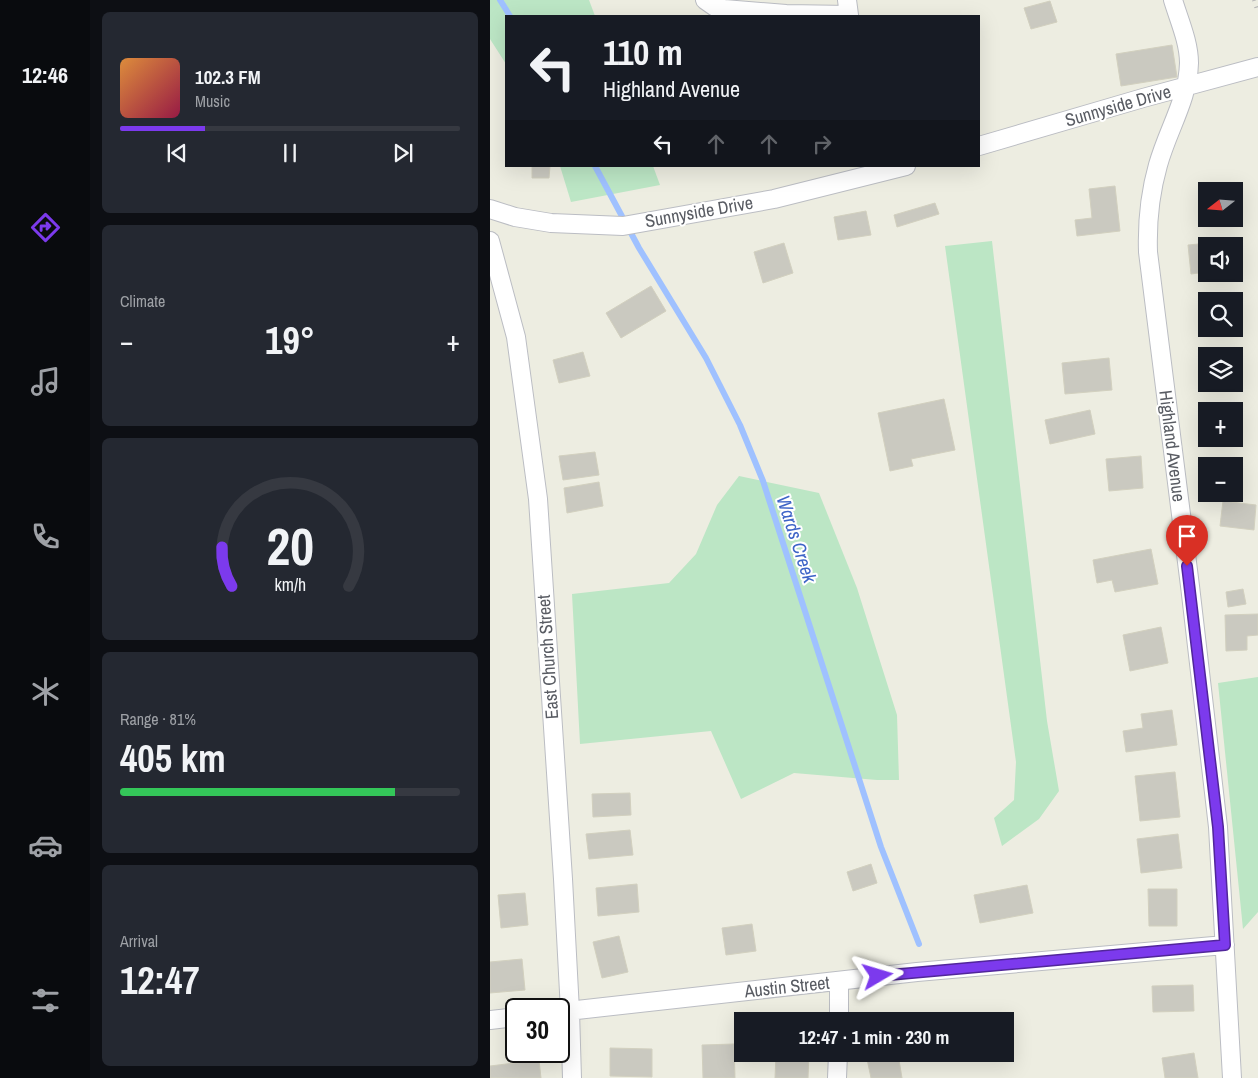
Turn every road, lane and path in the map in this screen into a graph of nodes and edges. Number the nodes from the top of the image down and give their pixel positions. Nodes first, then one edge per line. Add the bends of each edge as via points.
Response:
1 (705, 0) edge
2 (1173, 0) edge
3 (848, 10) edge
4 (1258, 67) edge
5 (1187, 86) junction
6 (980, 146) edge
7 (898, 167) edge
8 (882, 169) edge
9 (490, 209) edge
10 (490, 241) edge
11 (1225, 945) junction
12 (839, 981) junction
13 (564, 998) edge
14 (570, 1011) edge
15 (839, 1012) edge
16 (505, 1018) edge
17 (490, 1020) edge
18 (570, 1059) edge
19 (838, 1062) edge
20 (572, 1078) edge
21 (837, 1078) edge
22 (1232, 1078) edge

1 - 3 street via 724,9 786,14
2 - 5 street, Highland Avenue via 1189,61
4 - 5 street, Sunnyside Drive
5 - 6 street, Sunnyside Drive
5 - 11 street, Highland Avenue via 1158,165 1149,206 1148,252 1218,827
7 - 8 street, Sunnyside Drive
8 - 9 street, Sunnyside Drive via 774,199 623,226 551,223
10 - 13 street, East Church Street via 516,337 538,499
11 - 12 street, Austin Street
11 - 22 street, Highland Avenue
12 - 14 street, Austin Street
12 - 15 street
16 - 17 street
18 - 20 street, East Church Street
19 - 21 street

